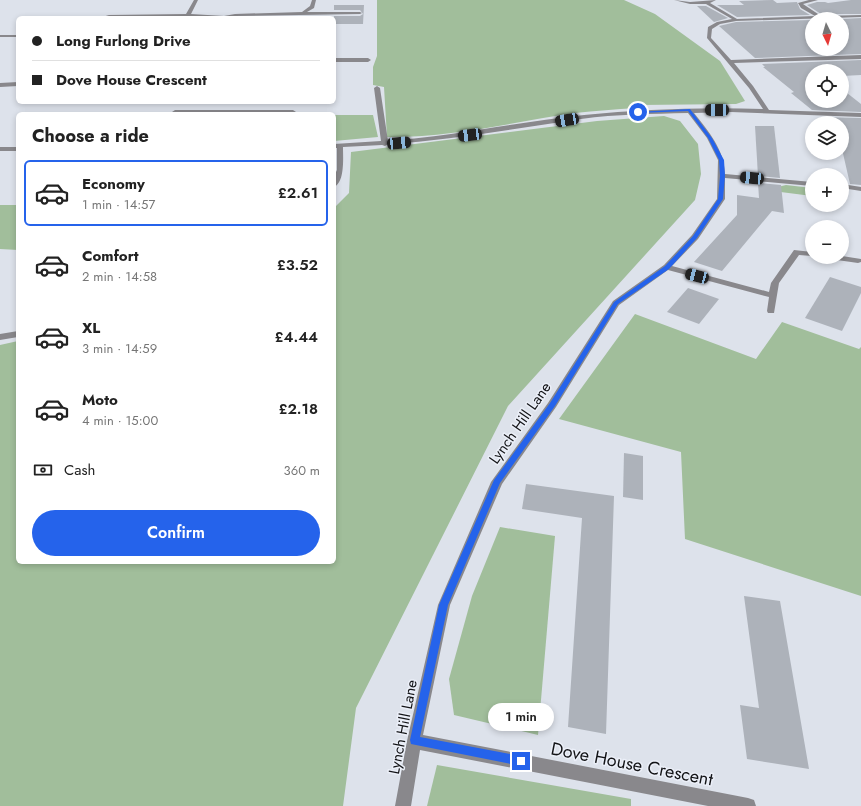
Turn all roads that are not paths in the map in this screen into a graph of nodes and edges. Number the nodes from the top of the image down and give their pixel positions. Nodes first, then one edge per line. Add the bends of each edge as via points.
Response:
1 (196, 0) edge
2 (314, 0) edge
3 (676, 0) edge
4 (714, 0) edge
5 (816, 0) edge
6 (707, 3) junction
7 (812, 12) edge
8 (303, 13) junction
9 (360, 13) dead end
10 (109, 16) edge
11 (187, 16) joint
12 (227, 16) edge
13 (861, 16) edge
14 (849, 17) edge
15 (805, 18) edge
16 (736, 20) junction
17 (0, 36) edge
18 (16, 36) edge
19 (861, 57) edge
20 (336, 60) edge
21 (368, 60) dead end
22 (731, 62) junction
23 (16, 84) edge
24 (0, 85) edge
25 (377, 88) dead end
26 (689, 110) junction
27 (175, 111) edge
28 (767, 111) junction
29 (292, 112) dead end
30 (861, 115) edge
31 (385, 144) junction
32 (337, 146) edge
33 (0, 149) edge
34 (16, 149) edge
35 (722, 176) junction
36 (336, 180) edge
37 (805, 183) edge
38 (849, 187) edge
39 (861, 189) edge
40 (805, 253) edge
41 (849, 260) edge
42 (858, 261) dead end
43 (667, 267) junction
44 (773, 296) junction
45 (771, 311) dead end
46 (16, 334) edge
47 (0, 337) edge
48 (414, 740) junction
49 (403, 806) edge
50 (748, 806) edge

1 - 11 street
2 - 8 street via 312,7
3 - 6 street
4 - 6 street
5 - 7 street via 800,3
6 - 16 street
8 - 9 street
8 - 12 street
10 - 11 street
13 - 14 street
15 - 16 street
16 - 22 street via 718,22 710,28 709,38
17 - 18 street
19 - 22 street
20 - 21 street
22 - 28 street via 752,87
23 - 24 street
25 - 31 street
26 - 28 street
26 - 31 street via 583,117 470,135
26 - 35 street, Lynch Hill Lane via 710,138 721,160
27 - 29 street
28 - 30 street
31 - 32 street
32 - 36 street via 340,170
33 - 34 street
35 - 37 street
35 - 43 street, Lynch Hill Lane via 721,199 695,237
38 - 39 street
40 - 44 street via 797,252 775,283
41 - 42 street
43 - 44 street
43 - 48 street, Lynch Hill Lane via 616,303 552,405 497,482 444,605
44 - 45 street
46 - 47 street
48 - 49 street, Lynch Hill Lane
48 - 50 street, Dove House Crescent

